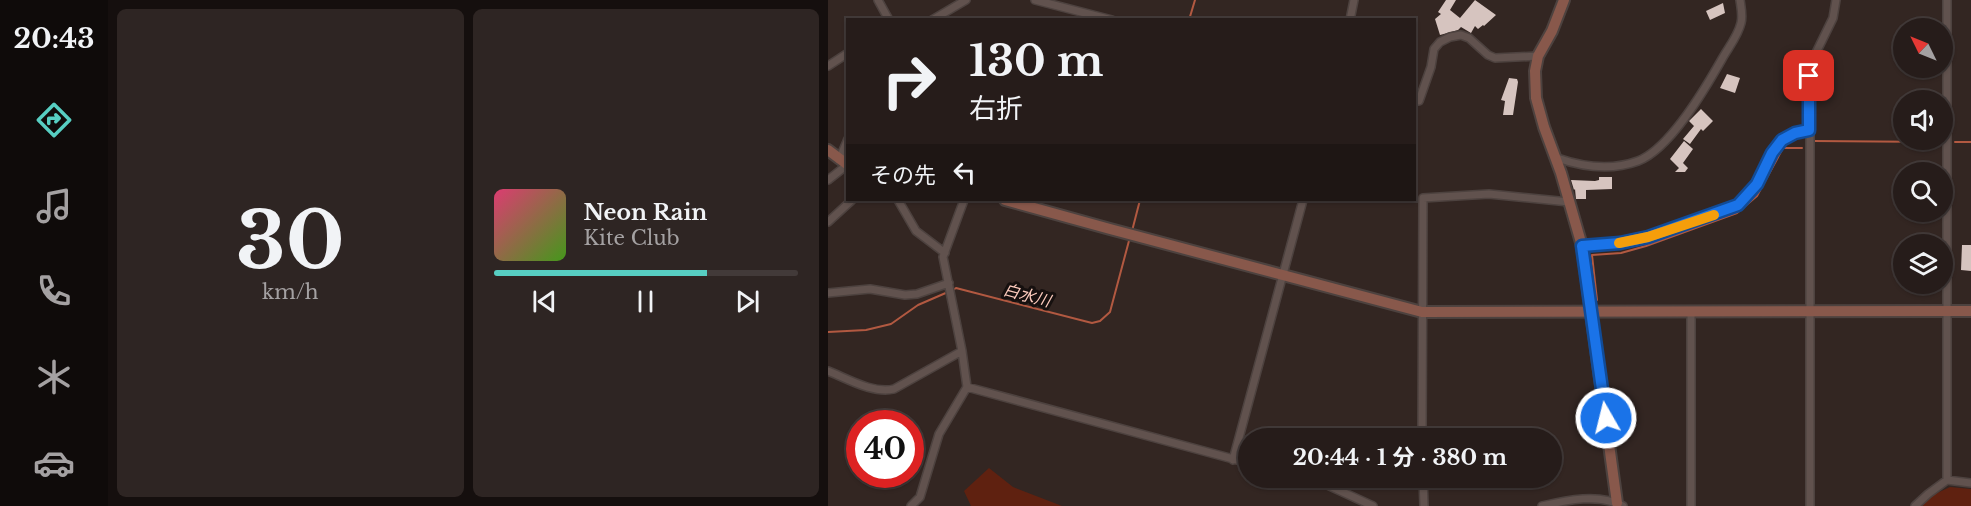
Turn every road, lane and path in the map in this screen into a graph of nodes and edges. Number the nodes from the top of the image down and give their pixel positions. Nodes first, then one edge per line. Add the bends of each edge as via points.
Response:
1 (878, 0) edge
2 (966, 0) edge
3 (1035, 0) edge
4 (1354, 0) edge
5 (1564, 0) edge
6 (1740, 0) edge
7 (1836, 0) edge
8 (1947, 0) edge
9 (888, 18) edge
10 (935, 18) edge
11 (1104, 18) edge
12 (1350, 18) edge
13 (846, 54) edge
14 (1538, 56) junction
15 (828, 66) edge
16 (1416, 99) edge
17 (1809, 130) junction
18 (828, 150) edge
19 (1557, 158) junction
20 (844, 163) edge
21 (828, 180) edge
22 (851, 201) edge
23 (899, 201) edge
24 (964, 201) edge
25 (1009, 201) edge
26 (1303, 201) edge
27 (1569, 202) junction
28 (828, 222) edge
29 (1582, 246) junction
30 (945, 253) junction
31 (1283, 275) junction
32 (949, 283) junction
33 (828, 293) edge
34 (1947, 311) junction
35 (1971, 311) edge
36 (1422, 312) junction
37 (1591, 312) junction
38 (1691, 312) junction
39 (1809, 312) junction
40 (962, 351) junction
41 (828, 371) edge
42 (967, 387) junction
43 (1422, 428) edge
44 (1233, 460) junction
45 (1238, 461) edge
46 (1947, 480) junction
47 (1971, 483) edge
48 (1334, 488) edge
49 (1423, 488) edge
50 (1620, 505) edge
51 (911, 506) edge
52 (1373, 506) edge
53 (1424, 506) edge
54 (1542, 506) edge
55 (1691, 506) edge
56 (1810, 506) edge
57 (1915, 506) edge

1 - 9 street
2 - 10 street
3 - 11 street
4 - 12 street
5 - 14 street
6 - 19 street via 1742,20 1737,34 1699,99 1652,153 1639,161 1610,167 1577,165
7 - 17 street via 1833,18 1810,69
8 - 34 street
13 - 15 street
14 - 16 street via 1495,58 1469,38 1450,37 1434,49 1431,67
14 - 19 street via 1536,98
17 - 29 street via 1782,140 1757,184 1738,205 1648,237
17 - 39 street
18 - 20 street
19 - 27 street
20 - 21 street
22 - 28 street
23 - 30 street via 916,231
24 - 30 street
25 - 31 street
26 - 31 street
27 - 29 street
27 - 36 street via 1489,194 1423,198
29 - 37 street
30 - 32 street
31 - 36 street
31 - 44 street
32 - 33 street via 905,295 870,289
32 - 40 street
34 - 35 street
34 - 39 street
34 - 46 street
36 - 37 street
36 - 43 street
37 - 38 street
37 - 50 street
38 - 39 street
38 - 55 street
39 - 56 street
40 - 41 street via 885,391
40 - 42 street
42 - 44 street
42 - 51 street via 939,434 920,497
44 - 45 street
46 - 47 street
46 - 57 street
48 - 52 street
49 - 53 street
50 - 54 street via 1584,499

